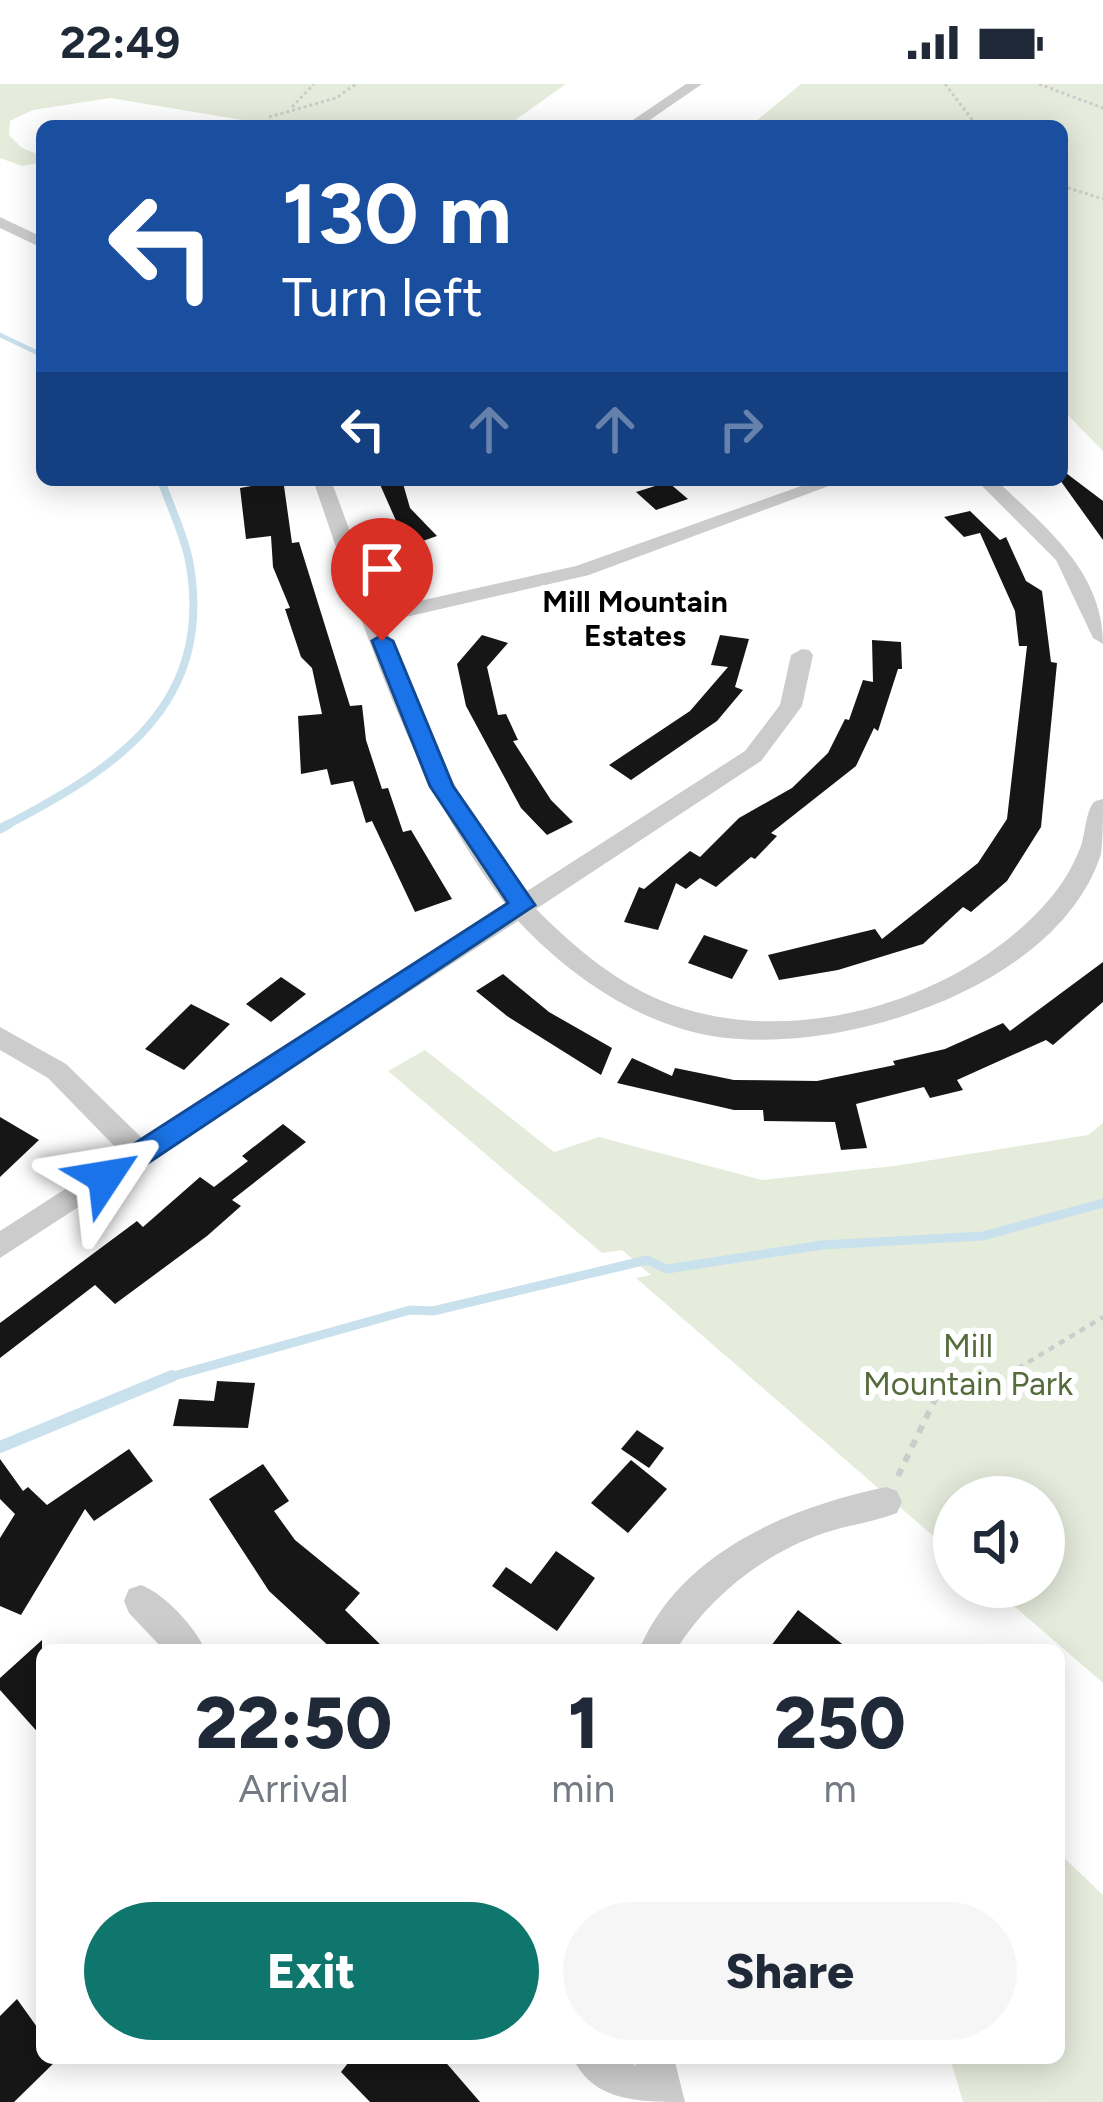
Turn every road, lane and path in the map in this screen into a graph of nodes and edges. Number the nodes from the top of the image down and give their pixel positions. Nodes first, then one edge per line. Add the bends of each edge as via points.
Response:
1 (314, 84) edge
2 (356, 84) edge
3 (694, 84) edge
4 (945, 84) edge
5 (1040, 84) edge
6 (292, 107) junction
7 (1103, 108) edge
8 (263, 120) edge
9 (641, 120) edge
10 (972, 120) edge
11 (1068, 188) edge
12 (1103, 199) edge
13 (0, 222) edge
14 (36, 240) edge
15 (324, 486) edge
16 (819, 486) edge
17 (991, 486) edge
18 (374, 618) junction
19 (1103, 638) edge
20 (802, 655) dead end
21 (1103, 807) edge
22 (523, 905) junction
23 (0, 1037) edge
24 (140, 1154) junction
25 (0, 1246) edge
26 (1103, 1317) edge
27 (886, 1502) joint
28 (141, 1601) dead end
29 (182, 1644) edge
30 (660, 1644) edge
31 (600, 2064) edge
32 (656, 2064) edge
33 (650, 2102) edge
34 (665, 2102) edge

1 - 6 path
2 - 6 path via 329,104
3 - 9 street
4 - 10 path
5 - 7 path
6 - 8 path
11 - 12 path
13 - 14 street
15 - 18 street
16 - 18 street via 582,571
17 - 19 street via 1066,557
18 - 22 street via 442,786
20 - 22 street via 790,706 753,756
21 - 22 street via 1071,892 1013,952 926,998 796,1034 722,1032 653,1011 607,982
22 - 24 street
23 - 24 street via 57,1071
24 - 25 street
26 - 27 path via 1012,1372 939,1390
27 - 30 street via 766,1541 690,1602
28 - 29 street
31 - 33 street
32 - 34 street

